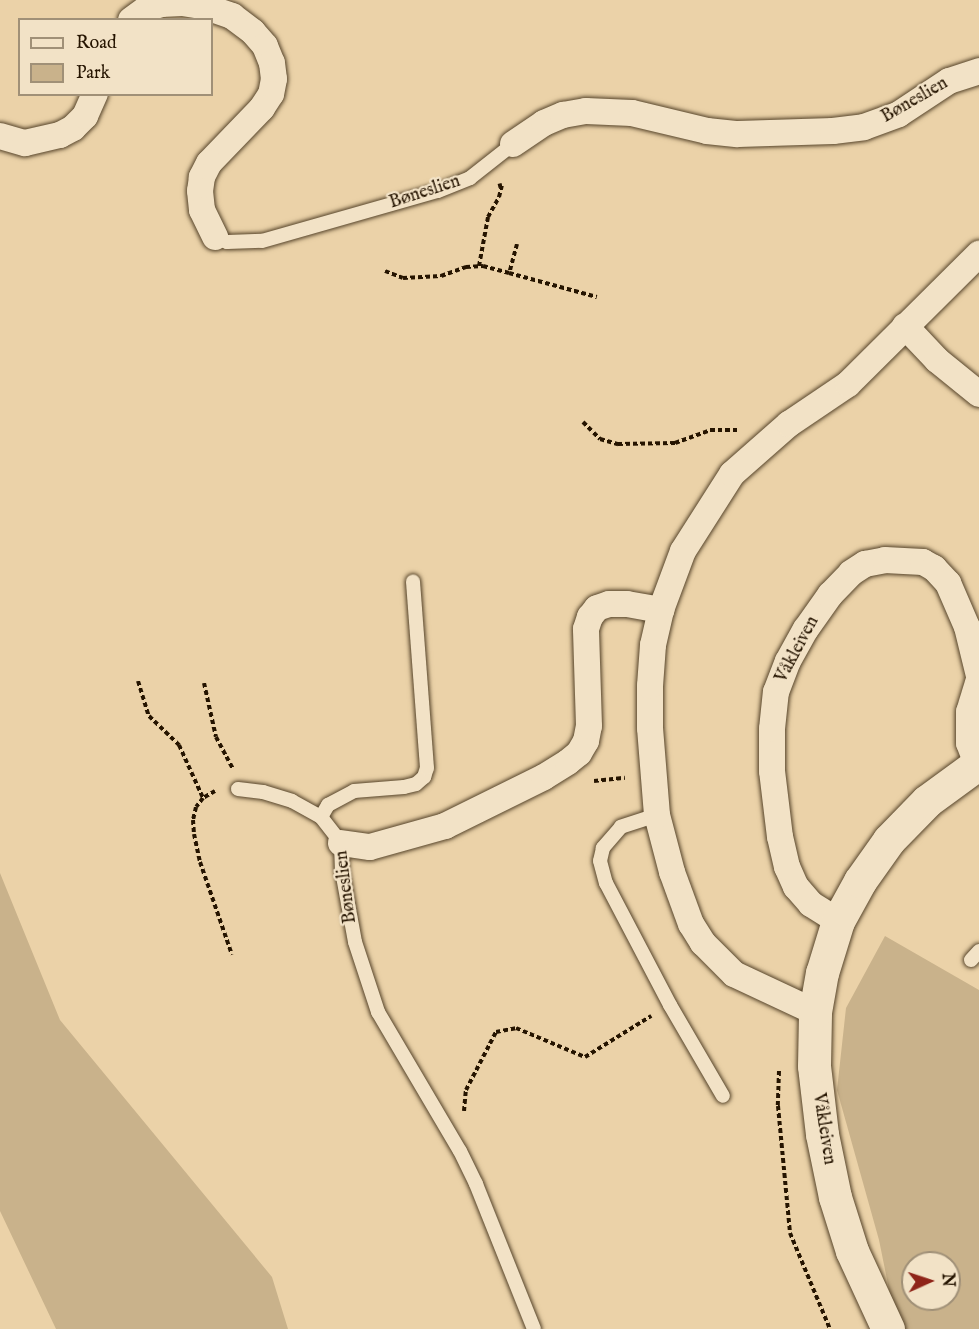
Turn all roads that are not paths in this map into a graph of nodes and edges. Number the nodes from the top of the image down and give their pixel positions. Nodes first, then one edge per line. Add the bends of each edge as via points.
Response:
1 (134, 18) edge
2 (979, 71) edge
3 (94, 96) edge
4 (0, 136) edge
5 (513, 144) joint
6 (215, 237) joint
7 (979, 254) edge
8 (905, 326) junction
9 (979, 394) edge
10 (413, 582) dead end
11 (661, 610) junction
12 (979, 678) edge
13 (978, 764) edge
14 (238, 789) road end
15 (657, 815) junction
16 (321, 817) junction
17 (341, 843) junction
18 (838, 921) junction
19 (815, 1012) junction
20 (723, 1096) dead end
21 (534, 1329) edge
22 (888, 1329) edge

1 - 6 street, Bøneslien via 161,4 206,7 232,16 266,46 274,79 271,94 201,177 202,210
2 - 5 street, Bøneslien via 950,81 899,114 864,127 738,134 632,113 586,111 544,123
3 - 4 street via 85,116 60,135 25,143
5 - 6 lane, Bøneslien via 470,178 453,186 262,241 227,242
7 - 8 street
8 - 9 street via 937,360
8 - 11 street via 848,384 789,424 732,474 683,551
10 - 16 lane via 427,768 424,777 404,788 354,791 328,805
11 - 15 street via 650,686
11 - 17 street, Bøneslien via 609,604 597,608 590,617 586,629 590,703 586,741 579,753 544,777 445,826 370,847
12 - 13 street, Våkleiven via 969,711 969,743
12 - 18 street, Våkleiven via 967,627 948,583 934,567 923,562 885,560 865,564 837,588 806,629 777,692 772,771 787,867 796,887 811,904
13 - 18 street, Våkleiven via 927,801 889,840
14 - 16 lane via 292,801
15 - 19 street via 672,872 703,944 734,974
15 - 20 lane via 621,827 603,848 600,861 606,883
16 - 17 lane
17 - 21 lane, Bøneslien via 346,901 378,1012 477,1184
18 - 19 street, Våkleiven
19 - 22 street, Våkleiven via 814,1066 835,1197 852,1251

